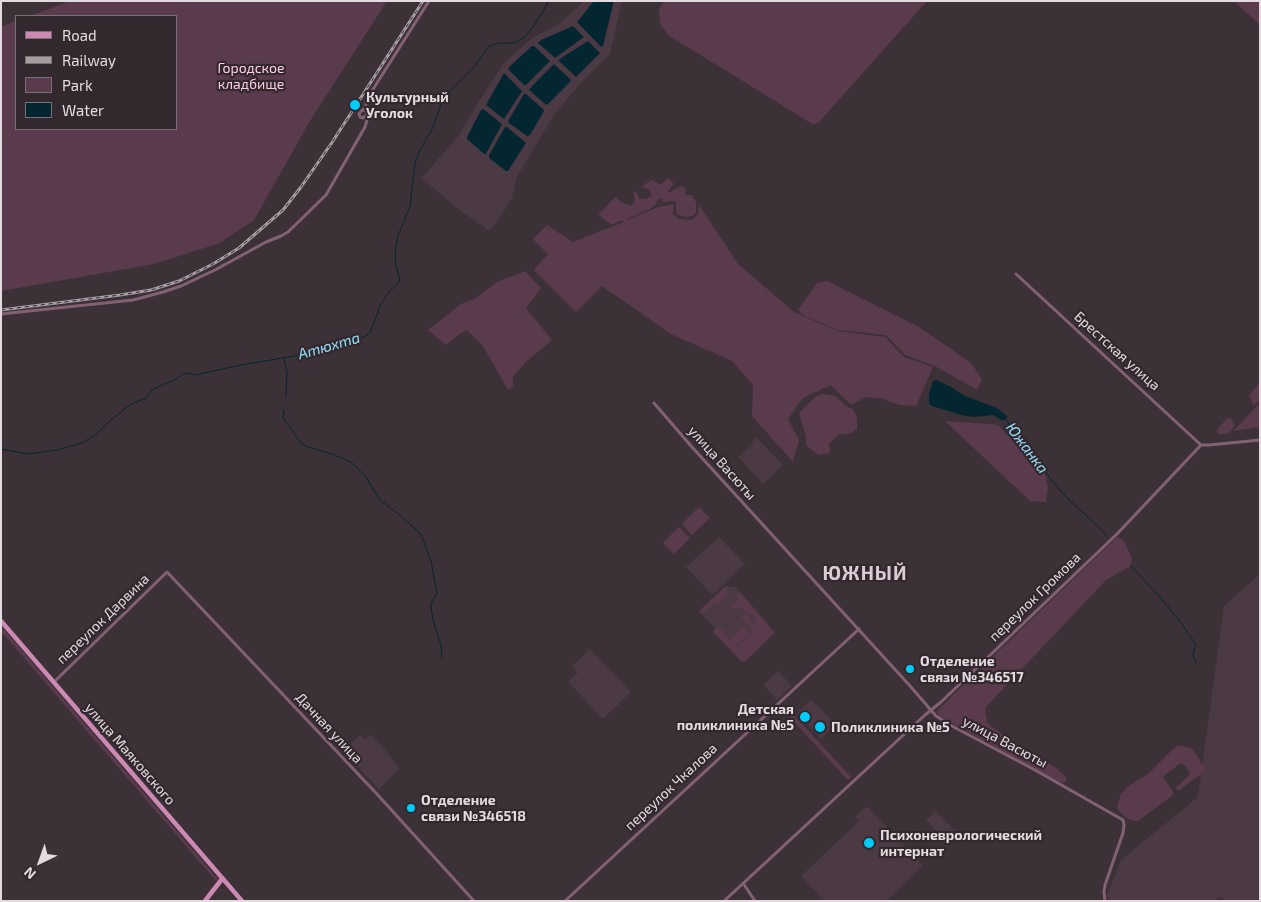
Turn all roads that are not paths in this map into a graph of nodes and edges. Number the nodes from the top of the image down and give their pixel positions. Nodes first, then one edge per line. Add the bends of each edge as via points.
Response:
1 (430, 1) edge
2 (365, 110) junction
3 (365, 118) junction
4 (1016, 274) dead end
5 (1, 314) edge
6 (654, 403) dead end
7 (1260, 440) edge
8 (1201, 445) junction
9 (167, 572) joint
10 (1, 621) edge
11 (859, 629) junction
12 (54, 683) junction
13 (931, 711) junction
14 (222, 879) junction
15 (743, 883) junction
16 (204, 901) edge
17 (242, 901) edge
18 (474, 901) edge
19 (565, 901) edge
20 (724, 901) edge
21 (755, 901) edge
22 (1105, 901) edge

1 - 2 street via 370,94
2 - 3 street
2 - 3 street via 359,115
3 - 5 street via 365,127 326,195 281,236 190,282 163,292 133,300
4 - 8 street, Брестская улица
6 - 11 street, улица Васюты
7 - 8 street
8 - 13 street, переулок Громова via 1117,534
9 - 12 street, переулок Дарвина
9 - 18 street, Дачная улица
10 - 12 main road, улица Маяковского
11 - 13 street, улица Васюты
11 - 19 street, переулок Чкалова
12 - 14 main road, улица Маяковского
13 - 15 street, переулок Громова
13 - 22 street, улица Васюты via 950,725 1123,820 1123,833 1105,885
14 - 16 main road
14 - 17 main road, улица Маяковского
15 - 20 street, переулок Громова
15 - 21 street

